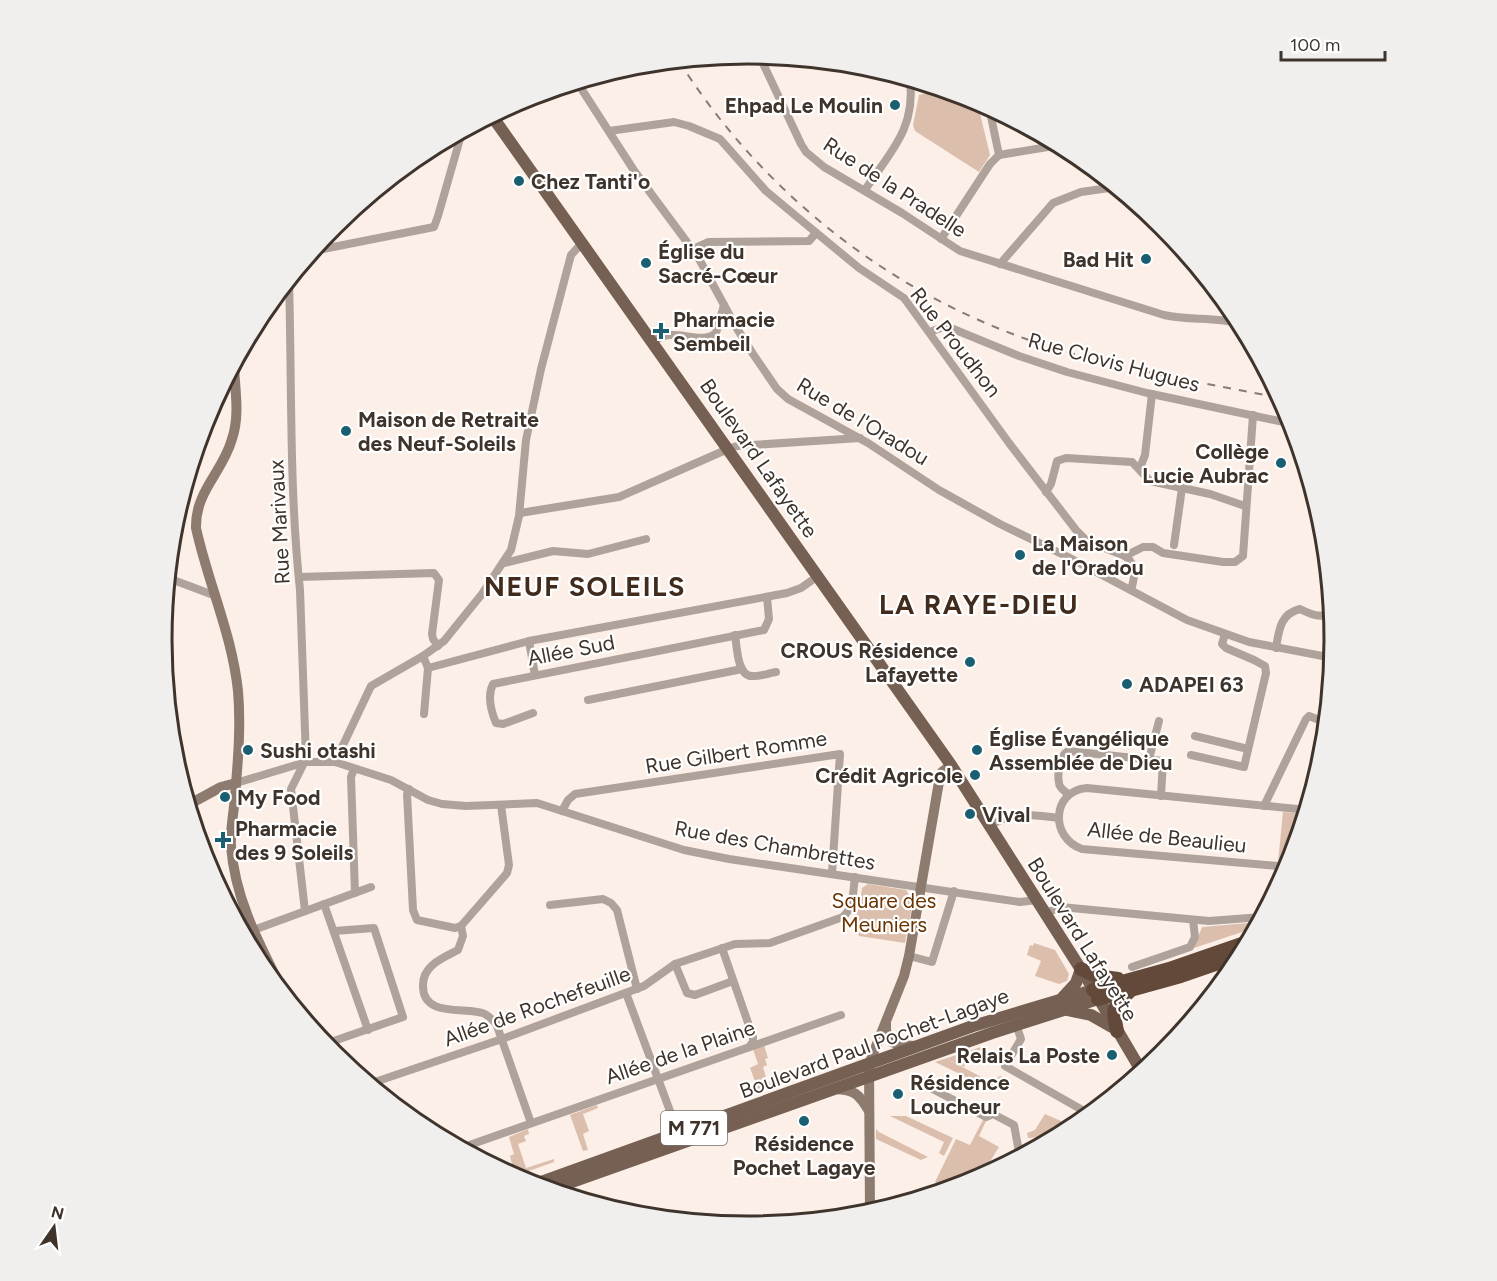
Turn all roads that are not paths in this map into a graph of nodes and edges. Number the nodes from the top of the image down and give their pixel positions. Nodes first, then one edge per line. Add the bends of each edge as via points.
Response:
1 (764, 65) edge
2 (910, 88) edge
3 (582, 89) edge
4 (991, 119) edge
5 (497, 123) edge
6 (609, 131) junction
7 (459, 143) edge
8 (1045, 147) edge
9 (999, 155) junction
10 (1105, 189) edge
11 (865, 190) junction
12 (816, 233) junction
13 (941, 239) junction
14 (582, 243) junction
15 (327, 248) edge
16 (693, 249) junction
17 (1000, 264) junction
18 (289, 294) edge
19 (724, 305) junction
20 (1228, 322) edge
21 (930, 332) junction
22 (652, 341) junction
23 (235, 381) edge
24 (1152, 394) junction
25 (1253, 415) junction
26 (1282, 421) edge
27 (842, 427) junction
28 (860, 438) junction
29 (831, 440) junction
30 (728, 448) junction
31 (1140, 468) junction
32 (1182, 488) junction
33 (1046, 492) junction
34 (1245, 506) junction
35 (519, 513) junction
36 (646, 539) dead end
37 (1174, 545) dead end
38 (1125, 556) junction
39 (504, 562) junction
40 (818, 576) junction
41 (299, 577) junction
42 (176, 581) edge
43 (1131, 590) junction
44 (216, 596) junction
45 (766, 597) junction
46 (1323, 616) edge
47 (1225, 634) junction
48 (735, 635) junction
49 (529, 640) junction
50 (438, 646) junction
51 (1276, 648) junction
52 (423, 656) junction
53 (1324, 656) edge
54 (428, 668) junction
55 (742, 669) junction
56 (776, 672) dead end
57 (535, 675) junction
58 (588, 700) dead end
59 (424, 714) dead end
60 (534, 714) dead end
61 (1319, 720) edge
62 (1159, 721) dead end
63 (1195, 736) dead end
64 (1248, 749) junction
65 (1191, 755) dead end
66 (1149, 759) junction
67 (306, 762) junction
68 (334, 762) junction
69 (951, 765) junction
70 (354, 769) junction
71 (236, 783) junction
72 (409, 789) junction
73 (1068, 794) junction
74 (1161, 796) junction
75 (195, 801) edge
76 (501, 805) junction
77 (1264, 806) junction
78 (1299, 809) edge
79 (562, 811) junction
80 (1059, 818) junction
81 (990, 826) junction
82 (1279, 866) edge
83 (832, 873) junction
84 (855, 877) junction
85 (921, 886) junction
86 (371, 887) dead end
87 (954, 891) junction
88 (355, 893) junction
89 (1037, 900) junction
90 (324, 904) junction
91 (550, 905) dead end
92 (305, 911) junction
93 (1046, 913) junction
94 (1253, 918) edge
95 (245, 919) edge
96 (1193, 920) junction
97 (461, 926) junction
98 (334, 931) junction
99 (253, 932) edge
100 (1237, 945) edge
101 (723, 948) junction
102 (909, 956) junction
103 (1229, 958) edge
104 (675, 964) junction
105 (1081, 969) junction
106 (1131, 979) junction
107 (733, 981) junction
108 (637, 989) junction
109 (626, 993) junction
110 (1096, 994) junction
111 (1062, 1004) junction
112 (841, 1015) dead end
113 (886, 1019) junction
114 (1016, 1024) junction
115 (368, 1030) junction
116 (1117, 1031) junction
117 (502, 1039) junction
118 (334, 1041) edge
119 (917, 1046) junction
120 (749, 1047) junction
121 (1139, 1063) edge
122 (869, 1070) junction
123 (657, 1078) junction
124 (378, 1081) edge
125 (922, 1081) dead end
126 (833, 1089) junction
127 (748, 1108) junction
128 (1082, 1110) edge
129 (869, 1112) junction
130 (673, 1119) junction
131 (531, 1124) junction
132 (666, 1138) junction
133 (471, 1145) edge
134 (1018, 1149) edge
135 (547, 1180) edge
136 (562, 1185) edge
137 (870, 1203) edge

1 - 11 street, Rue de la Pradelle via 806,152
2 - 11 street via 911,106 905,129
3 - 6 street, Rue de l'Oradou
4 - 9 street
5 - 14 main road, Boulevard Lafayette
6 - 12 street, Rue Proudhon via 674,122 715,136 766,190
6 - 16 street, Rue de l'Oradou
7 - 15 street via 434,227
8 - 9 street
9 - 13 street
10 - 17 street via 1081,192 1053,203
11 - 13 street, Rue de la Pradelle
12 - 16 street via 809,241 708,242
12 - 21 street, Rue Proudhon via 904,298
13 - 17 street, Rue de la Pradelle via 960,251
14 - 22 main road, Boulevard Lafayette
14 - 35 street via 572,255 541,369 523,456
16 - 19 street, Rue de l'Oradou
17 - 20 street, Rue de la Pradelle via 1164,315
18 - 41 street, Rue Marivaux
19 - 22 street via 712,336 670,335
19 - 27 street, Rue de l'Oradou via 782,394
21 - 24 street, Rue Clovis Hugues via 946,326 1047,366
21 - 33 street, Rue Proudhon
22 - 30 main road, Boulevard Lafayette
23 - 44 main road via 232,440 200,498 196,520
24 - 25 street, Rue Clovis Hugues
24 - 31 street
25 - 26 street, Rue Clovis Hugues
25 - 34 street
27 - 28 street, Rue de l'Oradou
27 - 29 street
28 - 29 street
28 - 43 street, Rue de l'Oradou via 939,490
29 - 30 street
30 - 35 street via 619,497
30 - 40 main road, Boulevard Lafayette
31 - 32 street via 1150,481
31 - 33 street via 1132,462 1066,458 1057,461
32 - 34 street
32 - 37 street
33 - 38 street, Rue Proudhon via 1087,541
34 - 38 street via 1243,556 1235,562 1163,553 1152,547
35 - 39 street via 515,541
36 - 39 street via 588,554 554,551
38 - 43 street via 1133,565
39 - 50 street
40 - 45 street via 794,591
40 - 69 main road, Boulevard Lafayette
41 - 50 street via 437,574 432,634
41 - 67 street, Rue Marivaux
42 - 44 street
43 - 47 street, Rue de l'Oradou via 1187,620
44 - 71 main road via 231,647 238,692
45 - 48 street, Allée Sud via 769,619 764,630
45 - 49 street
46 - 51 street via 1297,609 1289,613 1281,620
47 - 51 street, Rue de l'Oradou
47 - 64 street via 1222,644 1226,648 1265,666
48 - 55 street
48 - 57 street, Allée Sud
49 - 54 street
49 - 57 street
50 - 52 street
51 - 53 street, Rue de l'Oradou
52 - 54 street
52 - 68 street via 371,686
54 - 59 street
55 - 56 street via 752,676
55 - 58 street
57 - 60 street, Allée Sud via 493,684 490,690 496,723
61 - 77 street via 1305,718
62 - 66 street
63 - 64 street
64 - 65 street via 1244,767
66 - 73 street via 1064,752 1059,784
66 - 74 street via 1163,761
67 - 68 street, Rue des Chambrettes
67 - 71 street, Rue des Chambrettes
67 - 92 street via 291,789
68 - 70 street, Rue des Chambrettes
69 - 81 main road, Boulevard Lafayette
69 - 85 main road via 940,776
70 - 72 street, Rue des Chambrettes
70 - 88 street via 351,777
71 - 75 main road
71 - 95 main road via 232,854
72 - 76 street, Rue des Chambrettes via 442,804
72 - 97 street via 413,910 417,920
73 - 74 street via 1087,788
73 - 80 street
74 - 77 street
76 - 79 street, Rue des Chambrettes via 537,803
76 - 97 street via 507,873
77 - 78 street
79 - 83 street, Rue des Chambrettes via 684,850
79 - 83 street, Rue Gilbert Romme via 575,794 840,754
80 - 81 street via 1016,814
80 - 82 street, Allée de Beaulieu via 1067,839 1082,849
81 - 89 main road, Boulevard Lafayette
83 - 84 street, Rue des Chambrettes
84 - 85 street, Rue des Chambrettes
84 - 101 street, Allée de Rochefeuille via 849,912 843,917 770,943
85 - 87 street, Rue des Chambrettes
85 - 102 main road
86 - 88 street
87 - 89 street, Rue des Chambrettes via 1020,902
87 - 102 street via 932,962
88 - 90 street
89 - 93 main road, Boulevard Lafayette
90 - 92 street
90 - 98 street
91 - 108 street via 603,899 611,903 617,910
92 - 99 street
93 - 96 street via 1061,908
93 - 105 main road, Boulevard Lafayette
94 - 96 street
96 - 106 street via 1195,937 1190,947
97 - 117 street via 458,950 428,969 423,985 426,998 440,1009 484,1013 496,1023
98 - 115 street
98 - 115 street via 374,928 404,1017
100 - 106 highway, M 771
101 - 104 street, Allée de Rochefeuille
101 - 107 street
102 - 113 main road
103 - 106 highway, M 771
104 - 107 street via 687,993 695,996
104 - 108 street, Allée de Rochefeuille
105 - 106 highway via 1102,978
105 - 110 main road, Boulevard Lafayette
105 - 111 main road
106 - 110 highway, M 771
106 - 116 highway via 1114,1007
107 - 120 street via 753,1037
108 - 109 street, Allée de Rochefeuille
109 - 117 street, Allée de Rochefeuille
109 - 123 street
110 - 111 main road, Boulevard Paul Pochet-Lagaye / M 771
110 - 116 main road, Boulevard Lafayette
111 - 114 main road, Boulevard Paul Pochet-Lagaye / M 771
111 - 116 main road
111 - 119 main road, Boulevard Paul Pochet-Lagaye / M 771
112 - 120 street, Allée de la Plaine
113 - 119 main road via 886,1031 892,1042
113 - 122 main road
114 - 122 main road, Boulevard Paul Pochet-Lagaye / M 771
114 - 128 street via 1021,1039 1005,1066
115 - 118 street
116 - 121 main road, Boulevard Lafayette
117 - 124 street, Allée de Rochefeuille
117 - 131 street
119 - 122 main road, Boulevard Paul Pochet-Lagaye / M 771
120 - 123 street, Allée de la Plaine
122 - 126 main road, Boulevard Paul Pochet-Lagaye / M 771
122 - 127 main road, Boulevard Paul Pochet-Lagaye / M 771
122 - 129 main road
123 - 130 street
123 - 131 street, Allée de la Plaine
125 - 134 street via 986,1117 993,1114 1014,1125
126 - 129 main road via 851,1090
126 - 136 main road, Boulevard Paul Pochet-Lagaye / M 771
127 - 130 street via 685,1125
127 - 132 main road, Boulevard Paul Pochet-Lagaye / M 771
129 - 137 main road
130 - 132 street
131 - 133 street, Allée de la Plaine
132 - 135 main road, Boulevard Paul Pochet-Lagaye / M 771

